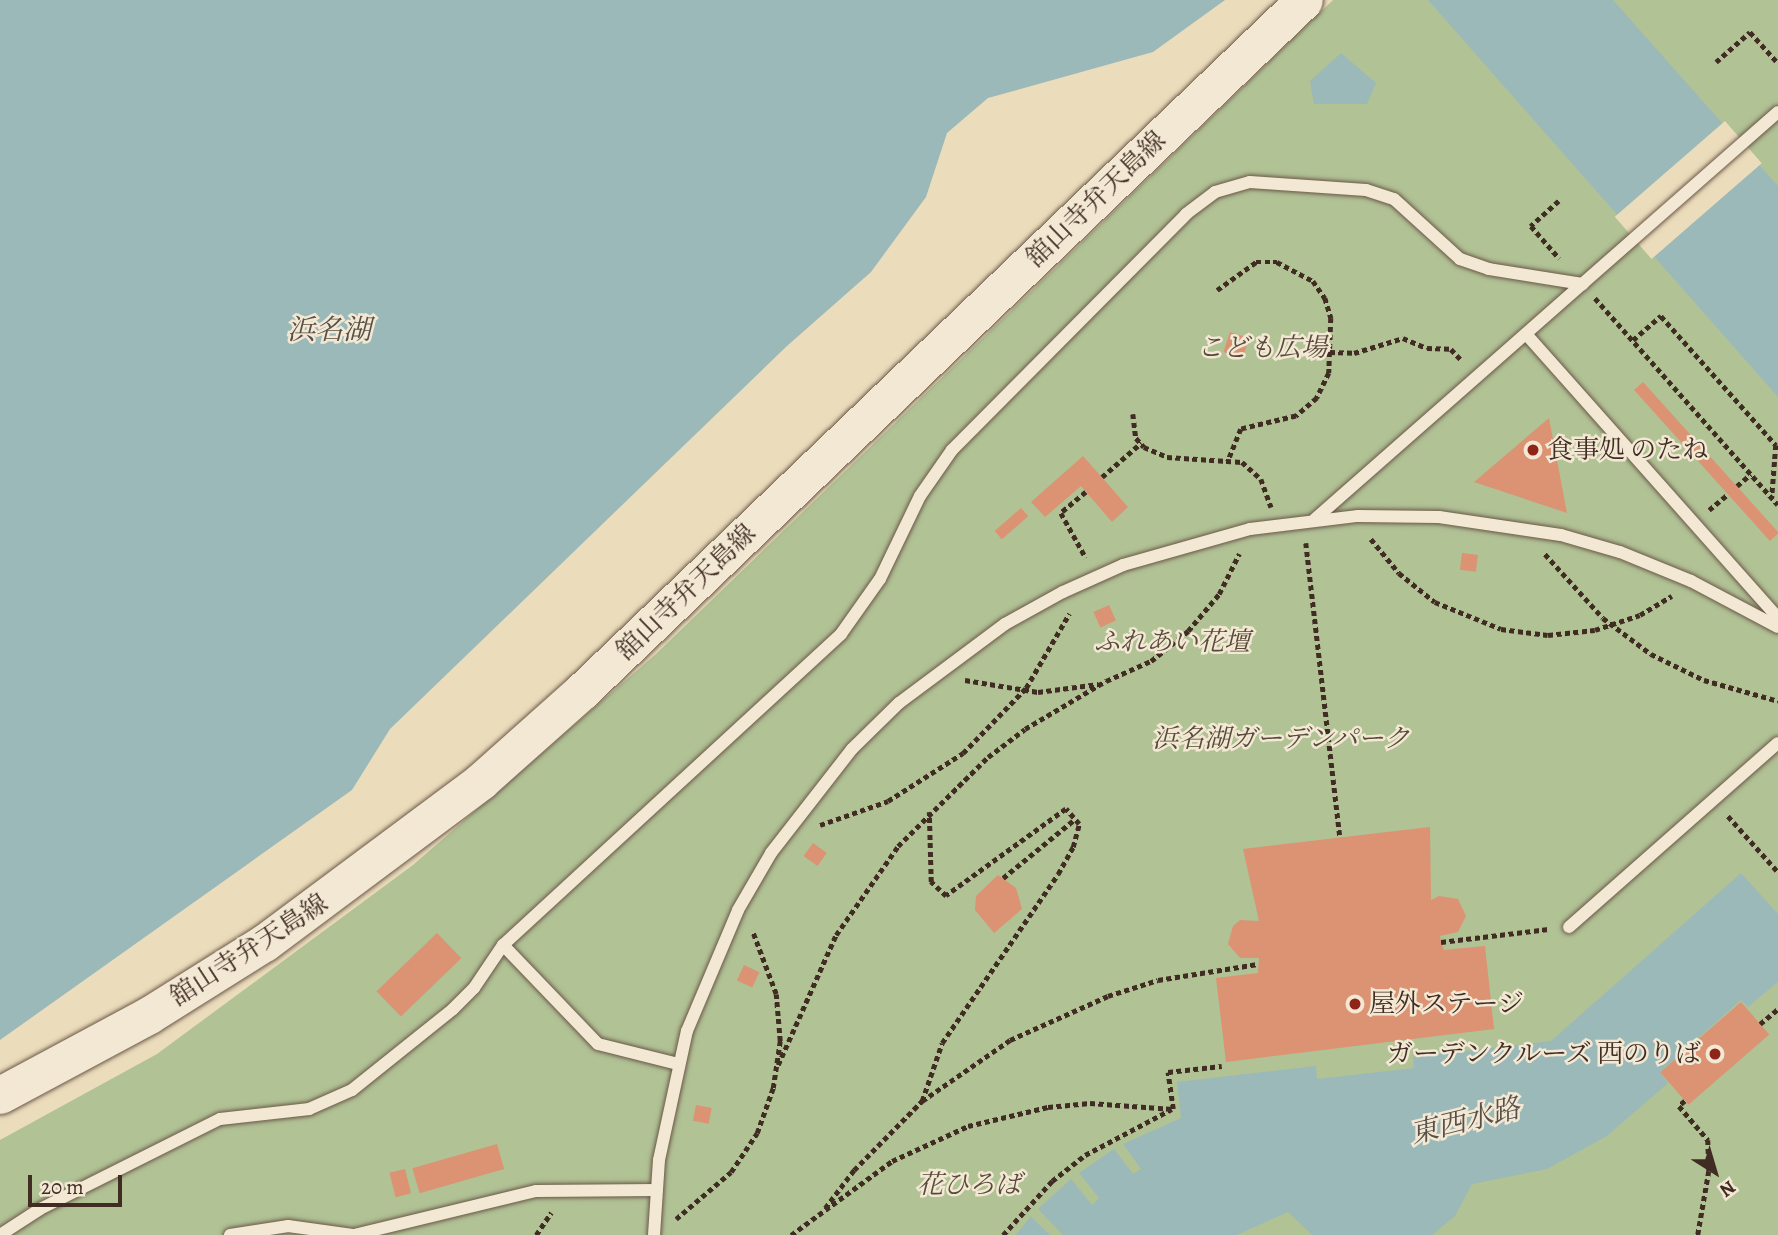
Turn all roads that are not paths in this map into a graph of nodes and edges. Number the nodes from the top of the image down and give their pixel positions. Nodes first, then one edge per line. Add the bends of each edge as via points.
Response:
1 (1304, 0) edge
2 (1773, 116) edge
3 (1583, 284) junction
4 (1526, 334) junction
5 (1309, 520) junction
6 (1778, 618) edge
7 (1778, 627) edge
8 (1778, 743) edge
9 (1569, 927) road end
10 (503, 945) junction
11 (678, 1064) junction
12 (0, 1095) edge
13 (657, 1189) junction
14 (654, 1233) edge
15 (0, 1235) edge
16 (230, 1235) edge
17 (354, 1235) edge

1 - 12 main road, 舘山寺弁天島線 via 532,737 428,824 320,905 149,1015
2 - 3 lane
3 - 4 lane
3 - 10 lane via 1489,269 1460,259 1394,199 1366,190 1250,182 1215,192 1186,214 952,450 920,496 863,608 841,634
4 - 5 lane
4 - 6 lane
5 - 7 lane via 1438,517 1529,529 1620,552 1692,581
5 - 11 lane via 1186,544 1097,577 1005,624 941,669 852,749 785,833 738,908 710,969
8 - 9 lane
10 - 11 lane via 598,1044
10 - 15 lane via 474,988 453,1009 352,1090 310,1109 220,1119 40,1209
11 - 13 lane
13 - 14 lane
13 - 17 lane via 536,1191
16 - 17 lane via 288,1226

